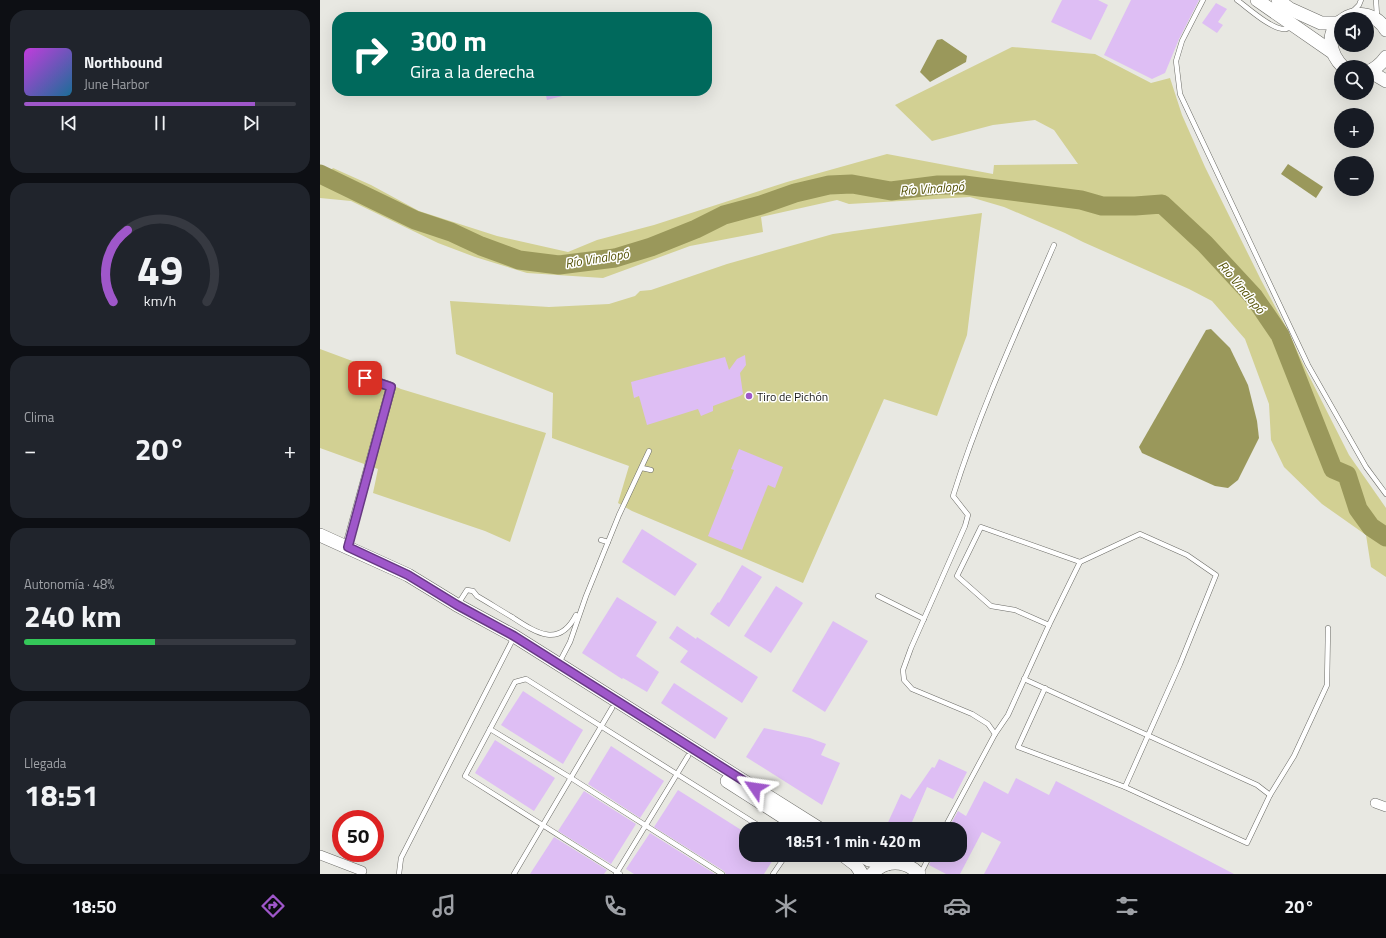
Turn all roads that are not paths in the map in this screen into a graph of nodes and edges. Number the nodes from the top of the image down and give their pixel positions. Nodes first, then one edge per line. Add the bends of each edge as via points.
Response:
1 (1203, 0) edge
2 (1237, 0) edge
3 (1257, 0) edge
4 (1278, 0) edge
5 (1361, 0) edge
6 (1376, 0) edge
7 (1352, 12) edge
8 (1374, 18) edge
9 (1334, 21) edge
10 (1382, 25) edge
11 (1294, 26) junction
12 (1334, 31) edge
13 (1332, 52) junction
14 (1386, 57) edge
15 (1336, 60) edge
16 (1374, 68) edge
17 (1374, 75) edge
18 (1386, 81) edge
19 (1054, 245) dead end
20 (365, 378) dead end
21 (649, 451) dead end
22 (642, 468) junction
23 (650, 470) dead end
24 (1386, 494) edge
25 (320, 535) edge
26 (601, 540) dead end
27 (608, 542) junction
28 (348, 547) junction
29 (1080, 562) junction
30 (586, 596) junction
31 (878, 596) dead end
32 (457, 605) junction
33 (924, 619) junction
34 (1049, 625) junction
35 (1328, 628) dead end
36 (513, 640) junction
37 (558, 664) junction
38 (1024, 679) junction
39 (1045, 688) junction
40 (612, 708) junction
41 (601, 727) junction
42 (490, 729) junction
43 (994, 734) junction
44 (1148, 735) junction
45 (688, 756) junction
46 (678, 775) junction
47 (571, 778) junction
48 (1125, 787) junction
49 (1270, 795) junction
50 (1375, 803) dead end
51 (1386, 807) edge
52 (753, 822) edge
53 (791, 822) edge
54 (809, 822) edge
55 (948, 822) edge
56 (543, 825) junction
57 (646, 825) junction
58 (320, 854) edge
59 (781, 862) edge
60 (852, 862) edge
61 (878, 862) edge
62 (926, 862) edge
63 (887, 864) junction
64 (362, 871) dead end
65 (617, 873) edge
66 (399, 874) edge
67 (514, 874) edge
68 (722, 874) edge
69 (773, 874) edge
70 (862, 874) edge
71 (872, 874) edge
72 (920, 874) edge

1 - 24 lane via 1182,41 1176,62 1180,94 1308,365 1366,467
2 - 11 lane via 1271,25 1286,30
3 - 11 main road
4 - 9 main road via 1315,21
5 - 7 lane
6 - 10 lane
8 - 10 main road
11 - 13 main road
12 - 13 main road via 1331,40
13 - 15 main road
14 - 16 main road
17 - 18 main road
19 - 33 lane via 961,468 953,496 968,515
20 - 28 street via 391,387
21 - 22 lane
22 - 23 lane
22 - 27 lane
25 - 28 main road
26 - 27 lane
27 - 30 lane
28 - 32 main road via 408,575
29 - 34 lane
29 - 34 lane via 981,527 957,576 991,606 1015,610
29 - 44 lane via 1140,534 1187,555 1216,575
30 - 32 lane via 573,622 557,634 549,635 537,633 473,591 467,590
30 - 37 lane via 570,642
31 - 33 lane
32 - 36 main road
33 - 43 lane via 903,670 904,680 912,689 972,714 988,724
34 - 38 lane
35 - 49 lane via 1328,686 1294,756
36 - 37 main road
36 - 40 main road
36 - 66 lane via 401,858
37 - 54 main road
38 - 39 lane
38 - 43 lane via 1008,715
39 - 44 lane
39 - 48 lane via 1018,747
40 - 41 lane
40 - 45 main road
41 - 42 lane via 526,679 515,682
41 - 46 lane
41 - 47 lane
42 - 47 lane
42 - 56 lane via 465,776
43 - 55 lane
44 - 48 lane
44 - 49 lane via 1257,785
45 - 46 lane
45 - 53 main road
46 - 52 lane
46 - 57 lane
47 - 56 lane
47 - 57 lane
48 - 49 lane via 1247,843
50 - 51 street
56 - 65 lane
56 - 67 lane
57 - 65 lane
57 - 68 lane
58 - 64 street
59 - 69 lane
60 - 70 main road
61 - 63 main road
62 - 72 lane
63 - 71 main road
63 - 72 main road via 905,864

